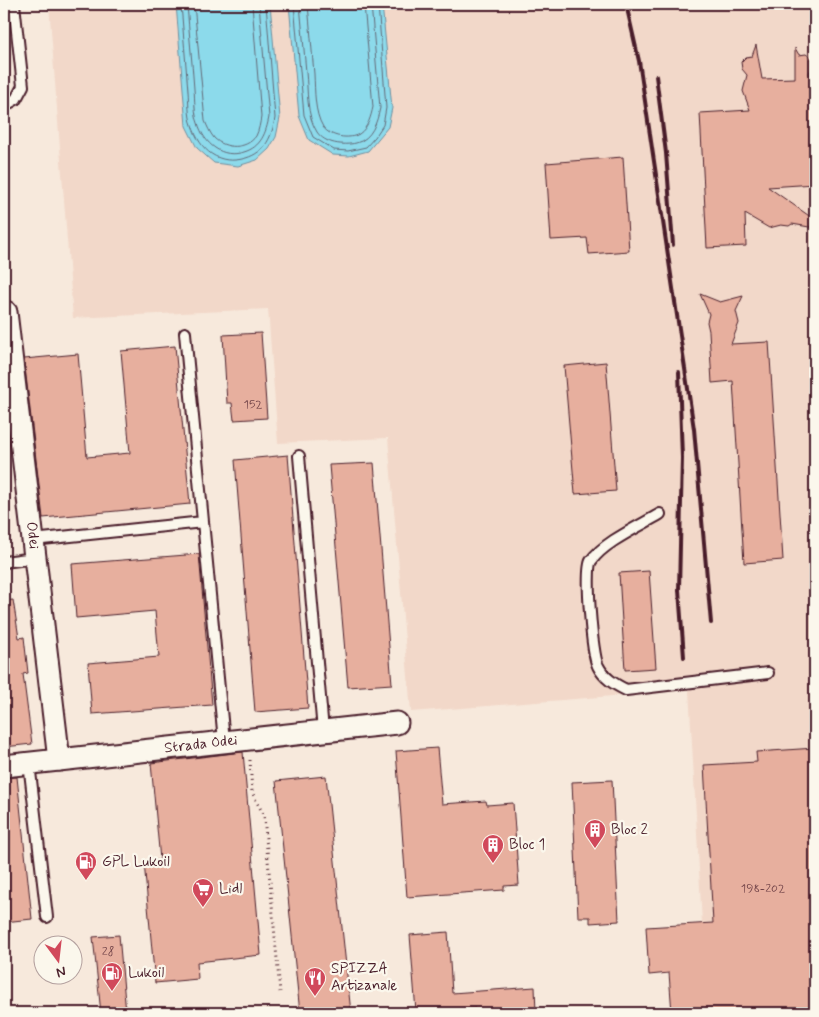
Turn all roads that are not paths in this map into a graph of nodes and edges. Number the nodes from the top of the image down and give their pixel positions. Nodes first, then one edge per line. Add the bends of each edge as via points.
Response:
1 (14, 4) edge
2 (4, 106) edge
3 (6, 312) dead end
4 (185, 334) dead end
5 (299, 456) dead end
6 (660, 514) dead end
7 (204, 522) junction
8 (34, 549) junction
9 (4, 562) edge
10 (768, 673) dead end
11 (397, 723) dead end
12 (323, 731) junction
13 (224, 741) junction
14 (59, 760) junction
15 (29, 763) junction
16 (4, 766) edge
17 (48, 917) dead end

1 - 2 lane via 23,86 16,99
3 - 8 street, Odei
4 - 7 lane
5 - 12 lane
6 - 10 lane via 600,549 590,563 588,594 597,665 610,682 626,690
7 - 8 lane
7 - 13 lane
8 - 9 lane
8 - 14 street, Odei
11 - 12 street, Strada Odei
12 - 13 street, Strada Odei
13 - 14 street, Strada Odei
14 - 15 street, Strada Odei
15 - 16 street, Strada Odei
15 - 17 lane

